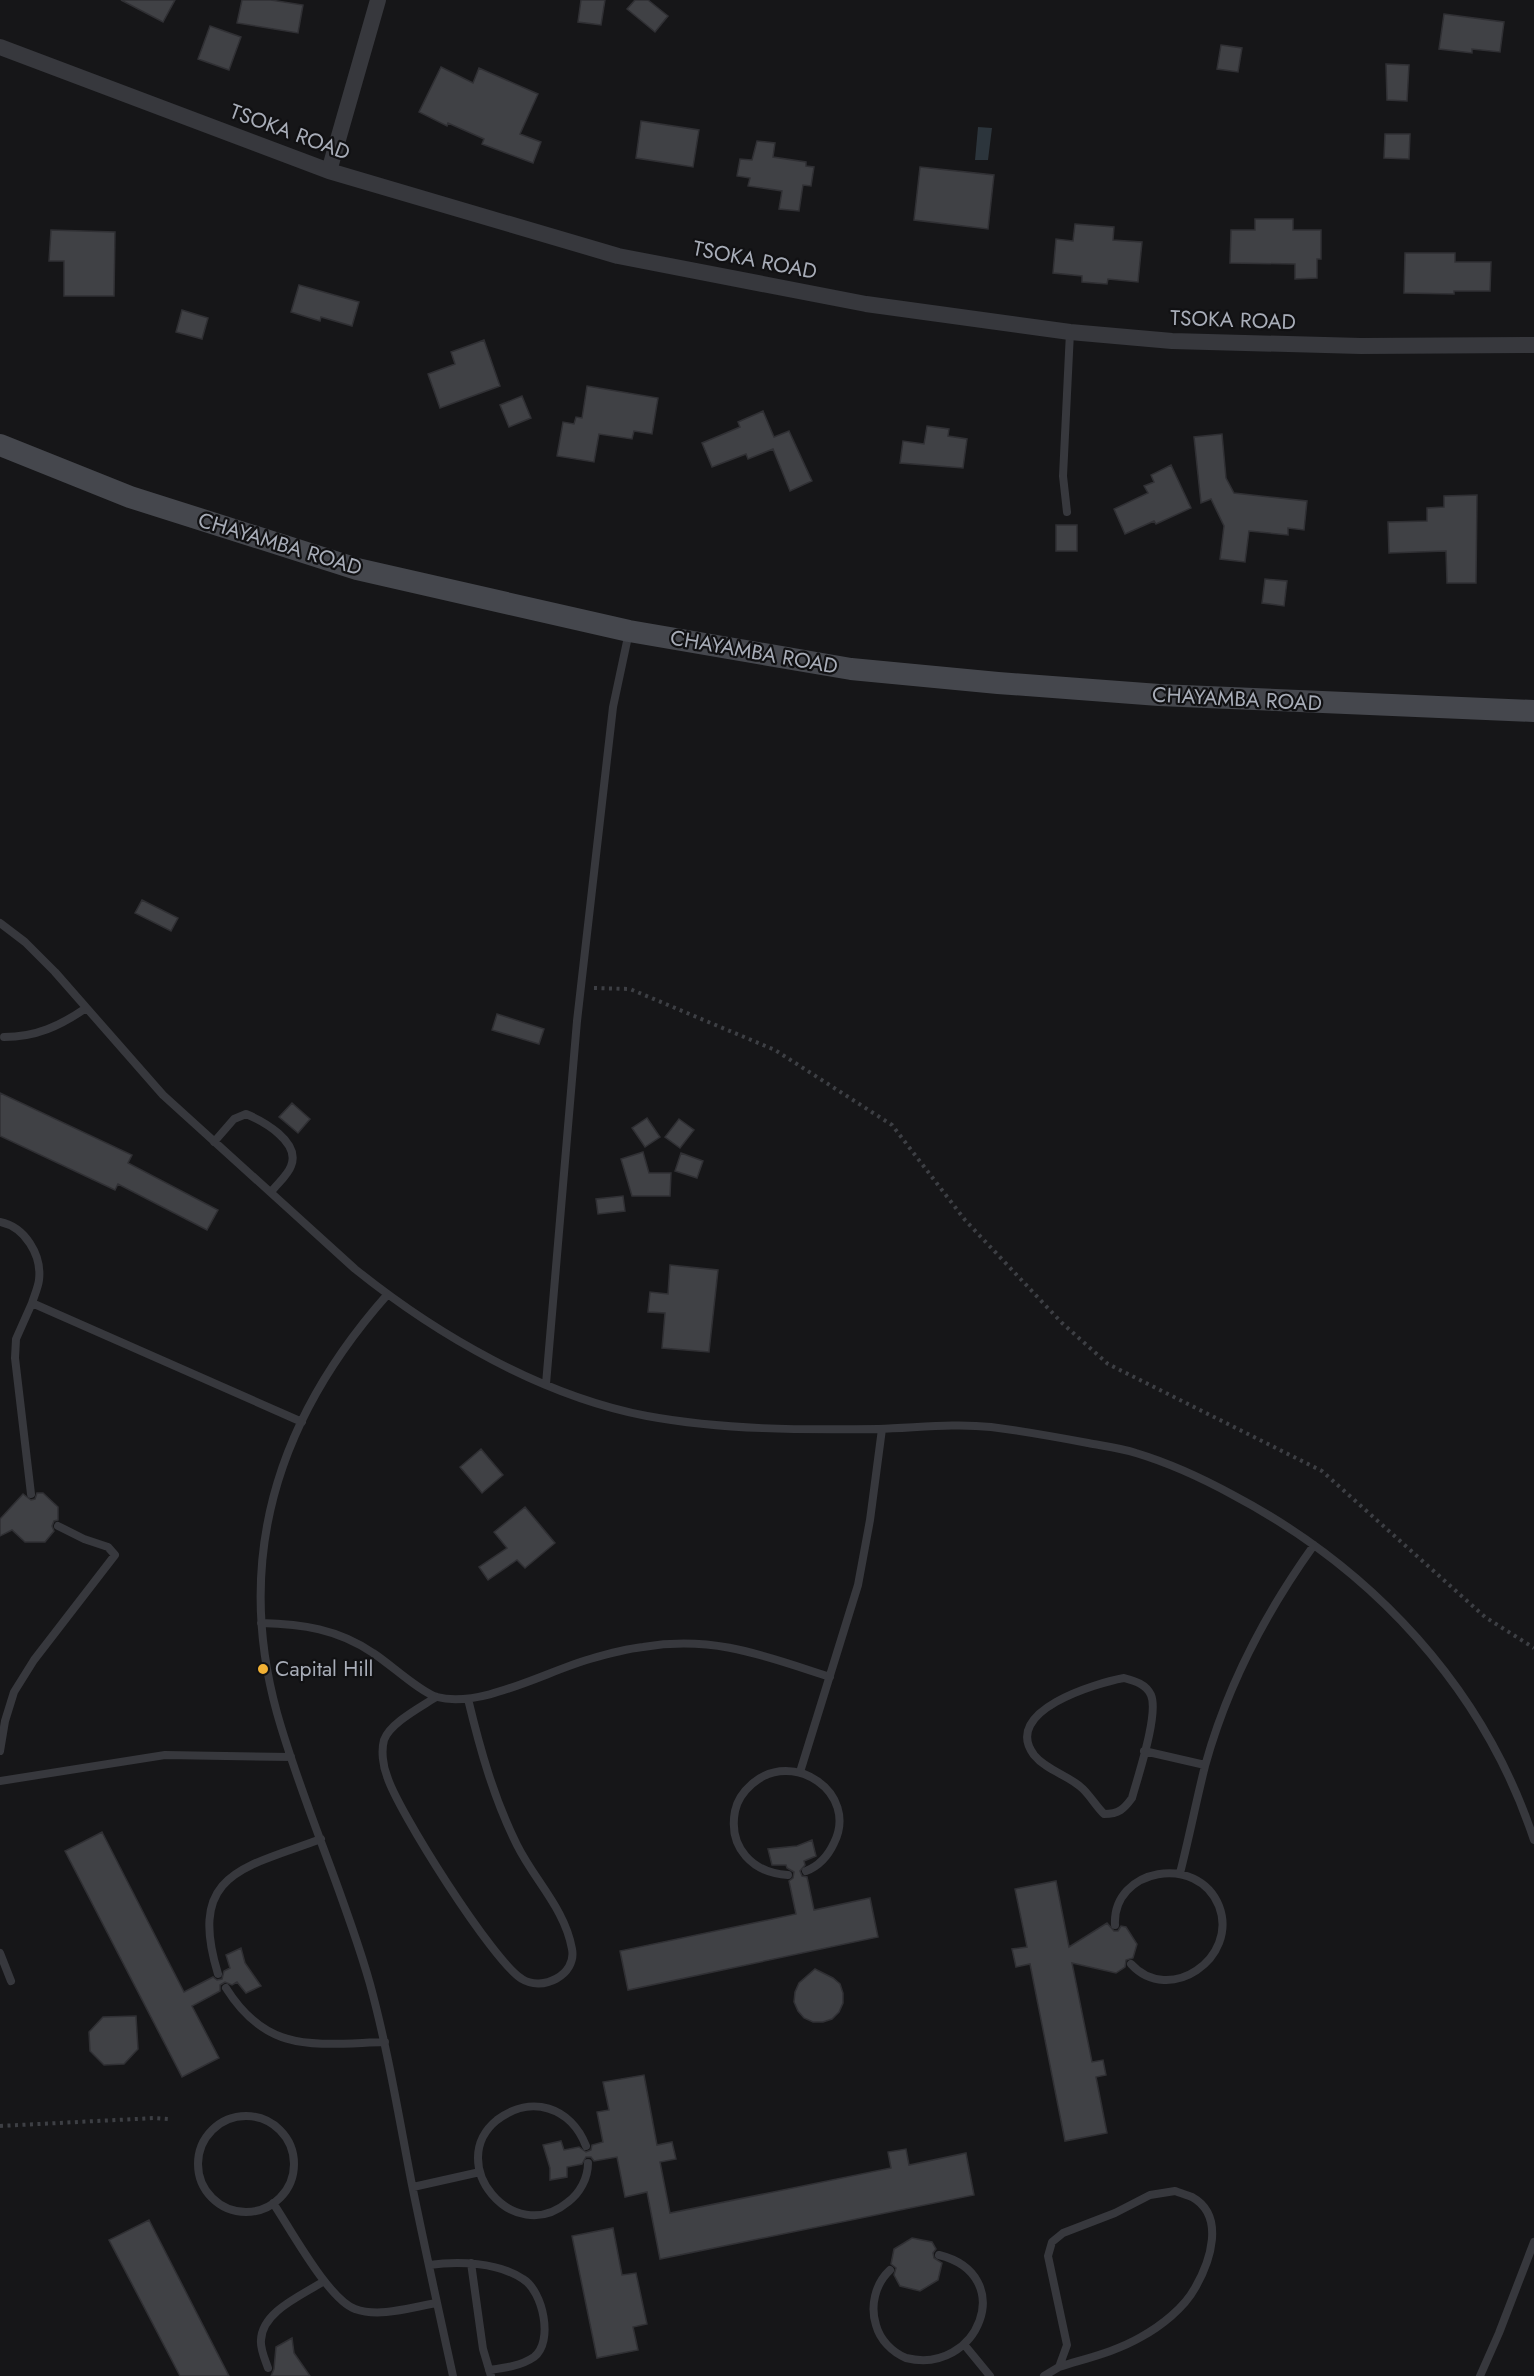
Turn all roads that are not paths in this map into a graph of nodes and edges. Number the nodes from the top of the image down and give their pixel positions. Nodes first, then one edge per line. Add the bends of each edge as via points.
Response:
1 (378, 0) edge
2 (0, 47) edge
3 (329, 171) junction
4 (1070, 332) junction
5 (1534, 345) edge
6 (0, 446) edge
7 (1067, 512) dead end
8 (629, 631) junction
9 (1534, 711) edge
10 (0, 923) edge
11 (86, 1008) junction
12 (4, 1037) dead end
13 (214, 1142) junction
14 (271, 1192) junction
15 (0, 1222) edge
16 (387, 1295) junction
17 (32, 1303) junction
18 (546, 1384) junction
19 (302, 1422) junction
20 (882, 1428) junction
21 (32, 1494) dead end
22 (58, 1526) dead end
23 (1314, 1545) junction
24 (261, 1623) junction
25 (830, 1677) junction
26 (436, 1697) junction
27 (468, 1700) junction
28 (0, 1751) edge
29 (1144, 1751) junction
30 (291, 1757) junction
31 (1205, 1765) junction
32 (800, 1772) junction
33 (0, 1781) edge
34 (321, 1839) junction
35 (1534, 1840) edge
36 (806, 1871) dead end
37 (1180, 1874) junction
38 (788, 1875) dead end
39 (1116, 1925) dead end
40 (0, 1953) edge
41 (1131, 1964) dead end
42 (218, 1974) dead end
43 (11, 1982) dead end
44 (226, 1988) dead end
45 (385, 2043) junction
46 (586, 2146) dead end
47 (588, 2163) dead end
48 (480, 2172) junction
49 (413, 2187) junction
50 (273, 2203) junction
51 (1534, 2241) edge
52 (939, 2255) dead end
53 (471, 2263) junction
54 (429, 2265) junction
55 (890, 2270) dead end
56 (324, 2281) junction
57 (437, 2303) junction
58 (966, 2348) junction
59 (1059, 2367) junction
60 (268, 2368) dead end
61 (490, 2373) edge
62 (453, 2376) edge
63 (990, 2376) edge
64 (1044, 2376) edge
65 (1480, 2376) edge

1 - 3 street
2 - 3 street, TSOKA ROAD
3 - 4 street, TSOKA ROAD via 618,256 866,304
4 - 5 street, TSOKA ROAD via 1172,341
4 - 7 lane via 1063,476
6 - 8 main road, CHAYAMBA ROAD via 130,496 357,569
8 - 9 main road, CHAYAMBA ROAD via 851,669 998,683 1159,695
8 - 18 lane via 613,707 581,988
10 - 11 lane via 25,942
11 - 12 lane via 48,1030
11 - 13 lane via 164,1095
13 - 14 lane
13 - 14 lane via 234,1119 246,1114 263,1121 285,1139 292,1153 291,1166
14 - 16 lane
15 - 17 lane via 21,1231 36,1256 39,1282
16 - 18 lane via 498,1362
16 - 19 lane via 357,1329 330,1369
17 - 19 lane
17 - 21 lane via 16,1339 15,1358
18 - 20 lane via 586,1401 658,1417 783,1428
19 - 24 lane via 271,1499 260,1586
20 - 23 lane via 989,1427 1135,1452 1210,1483 1266,1512
20 - 25 lane via 858,1586
22 - 28 lane via 108,1547 115,1555 14,1692
23 - 31 lane via 1264,1623 1236,1680
23 - 35 lane via 1363,1581 1449,1675 1504,1765
24 - 26 lane via 320,1628 349,1640 373,1652
24 - 30 lane via 266,1663
25 - 27 lane via 747,1650 704,1643 644,1646 590,1659
25 - 32 lane
26 - 27 lane
26 - 27 lane via 398,1722 384,1739 382,1756 387,1777 424,1846 510,1971 524,1981 541,1983 561,1977 571,1966 573,1951 557,1907 518,1847 482,1758
29 - 29 lane via 1132,1798 1124,1810 1104,1814 1083,1788 1045,1766 1033,1753 1028,1738 1030,1724 1051,1704 1124,1678 1140,1682 1150,1694 1154,1710
29 - 31 lane
30 - 33 lane via 165,1755
30 - 34 lane
31 - 37 lane
32 - 36 lane via 819,1781 832,1796 839,1816 837,1836 828,1855
32 - 38 lane via 780,1770 760,1777 744,1791 735,1809 734,1830 740,1849 754,1865 772,1874
34 - 42 lane via 251,1864 221,1886 212,1900 209,1919
34 - 45 lane via 347,1911
37 - 39 lane via 1162,1873 1131,1888 1120,1903
37 - 41 lane via 1210,1891 1219,1906 1222,1932 1213,1957 1200,1970 1167,1980 1149,1977
40 - 43 lane
44 - 45 lane via 248,2018 285,2040 306,2044
45 - 49 lane
46 - 48 lane via 571,2120 540,2106 523,2107 506,2113 488,2131 479,2155
47 - 48 lane via 584,2183 574,2197 545,2214 511,2211 496,2202
48 - 49 lane
49 - 54 lane
50 - 50 lane via 256,2210 237,2211 214,2200 206,2191 199,2155 203,2143 219,2124 230,2118 255,2117 272,2124 286,2137 293,2154 293,2172 289,2184
50 - 56 lane
51 - 65 lane
52 - 58 lane via 971,2272 982,2297 981,2325
53 - 54 lane
53 - 61 lane
53 - 61 lane via 525,2279 541,2305 543,2343 536,2356
54 - 57 lane
55 - 58 lane via 878,2286 873,2313 879,2332 891,2349 915,2362 929,2363 943,2361
56 - 57 lane via 340,2300 373,2312
56 - 60 lane via 267,2321 260,2343
57 - 62 lane
58 - 63 lane
59 - 59 lane via 1067,2345 1048,2256 1052,2242 1063,2233 1150,2195 1175,2191 1194,2198 1207,2213 1213,2231 1210,2252 1195,2289 1174,2313 1142,2336 1115,2350
59 - 64 lane

